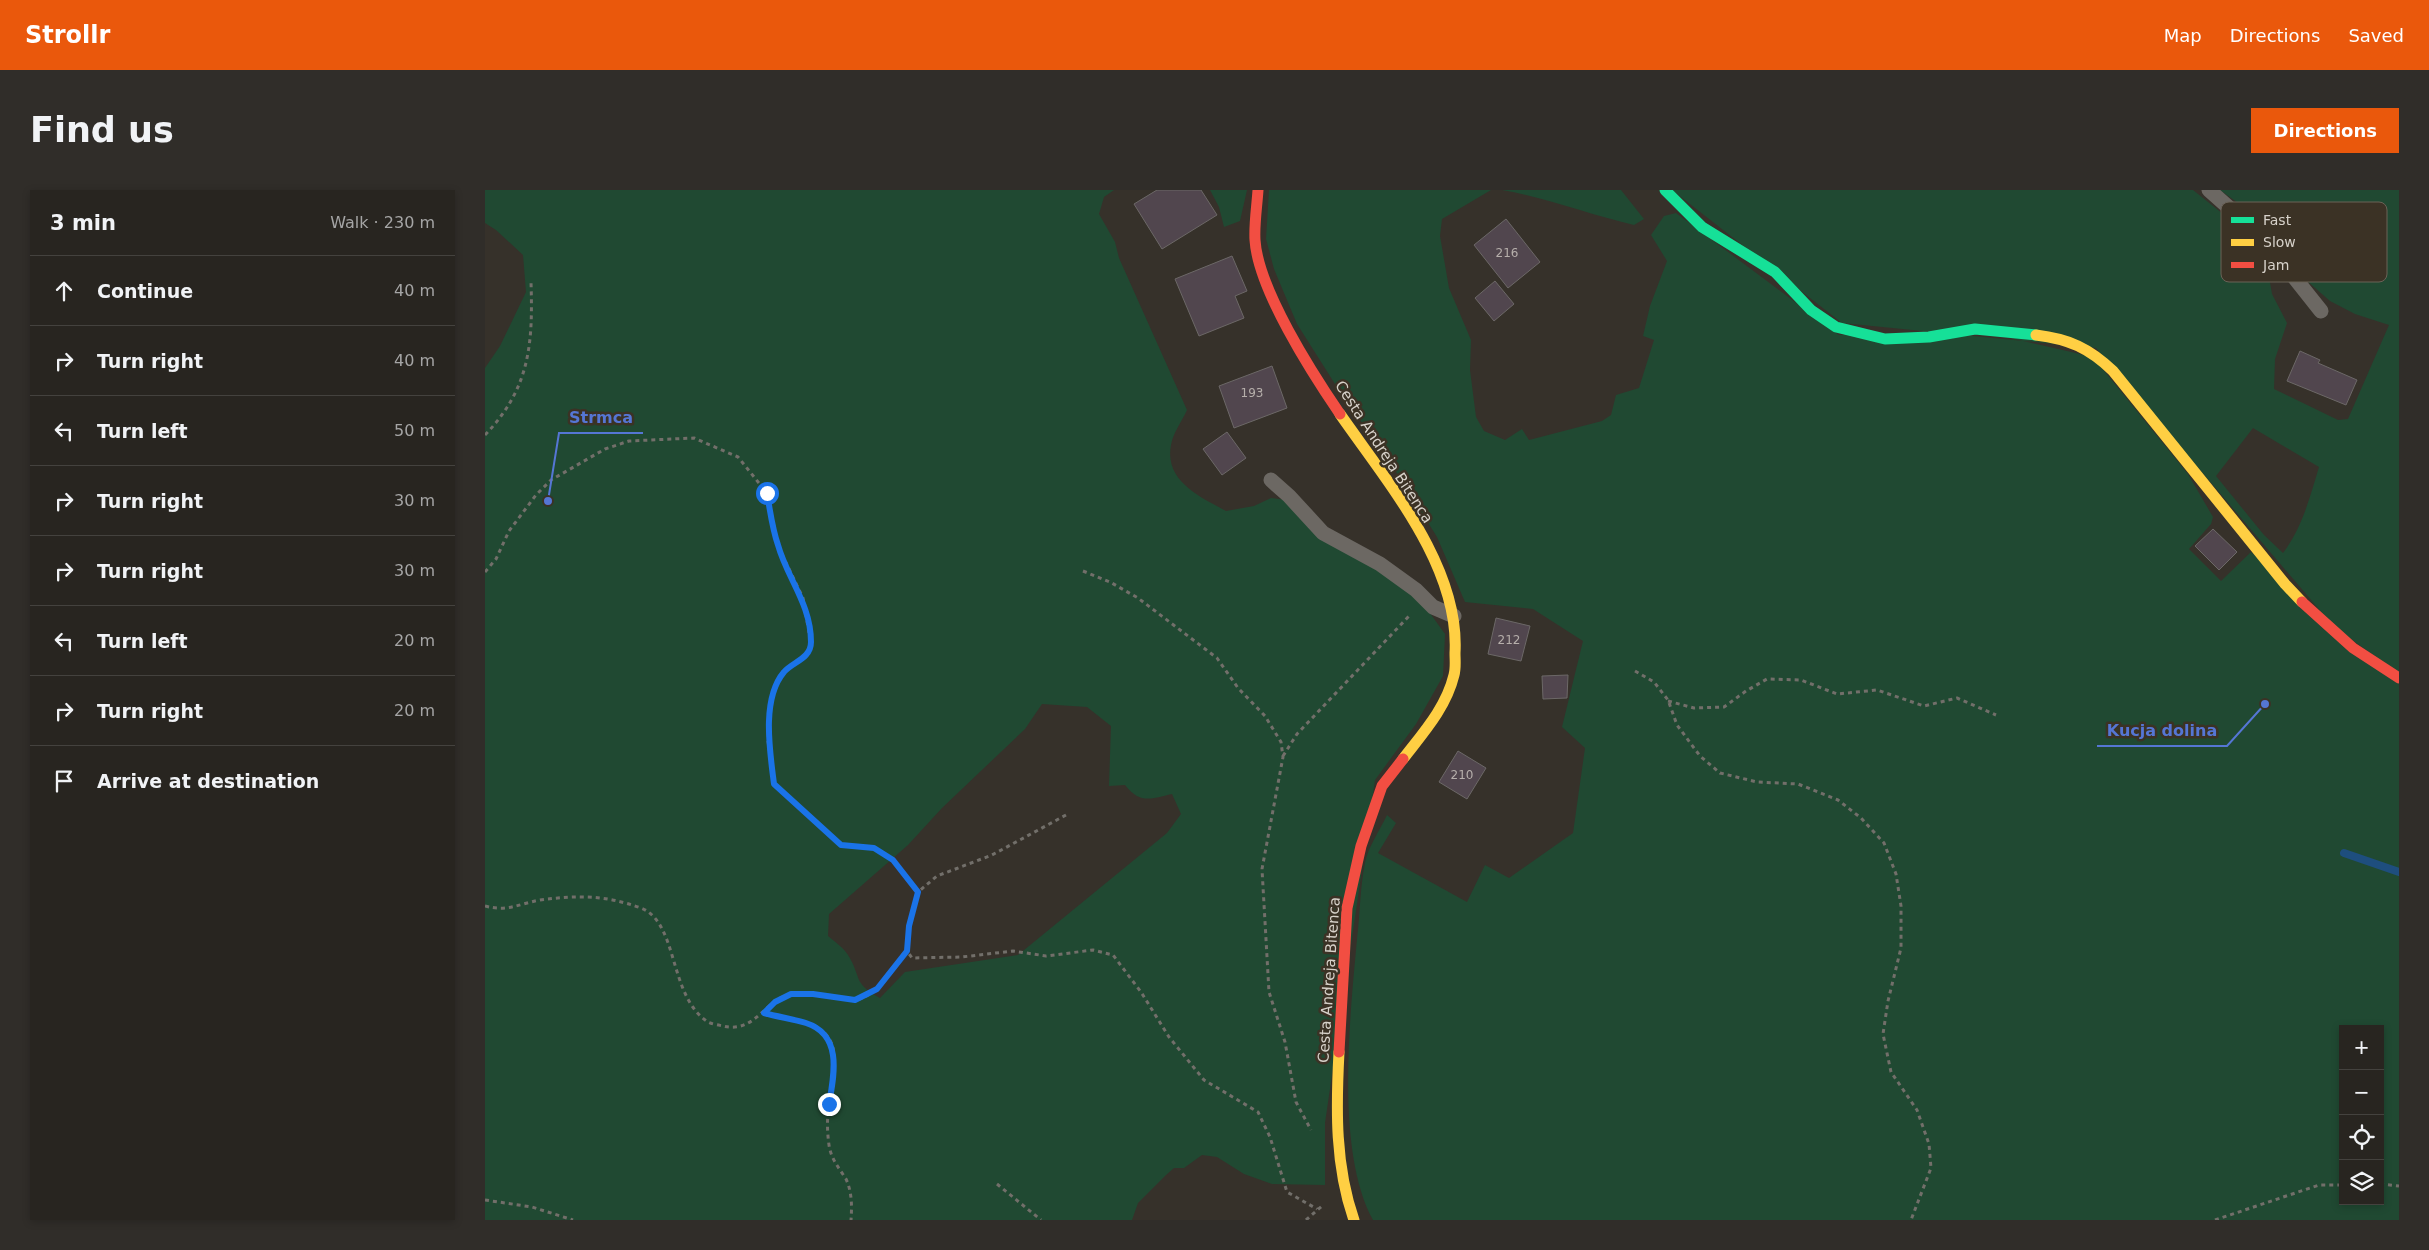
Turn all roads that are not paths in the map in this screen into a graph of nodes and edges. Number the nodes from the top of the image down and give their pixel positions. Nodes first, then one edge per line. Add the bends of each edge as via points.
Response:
1 (1258, 190) edge
2 (1665, 190) edge
3 (2209, 190) edge
4 (2222, 202) edge
5 (2298, 282) edge
6 (2321, 311) dead end
7 (1271, 480) dead end
8 (1454, 616) junction
9 (2399, 678) edge
10 (1354, 1220) edge

1 - 8 street, Cesta Andreja Bitenca via 1255,240 1289,333 1337,410 1413,520 1442,579
2 - 9 street via 1702,227 1775,272 1811,310 1836,327 1885,338 1929,337 1975,329 2001,330 2061,338 2095,354 2113,370 2292,592 2344,641
3 - 4 lane
5 - 6 lane
7 - 8 lane via 1323,533 1381,564 1433,607
8 - 10 street, Cesta Andreja Bitenca via 1454,675 1438,714 1382,786 1361,846 1347,908 1337,1099 1344,1192

